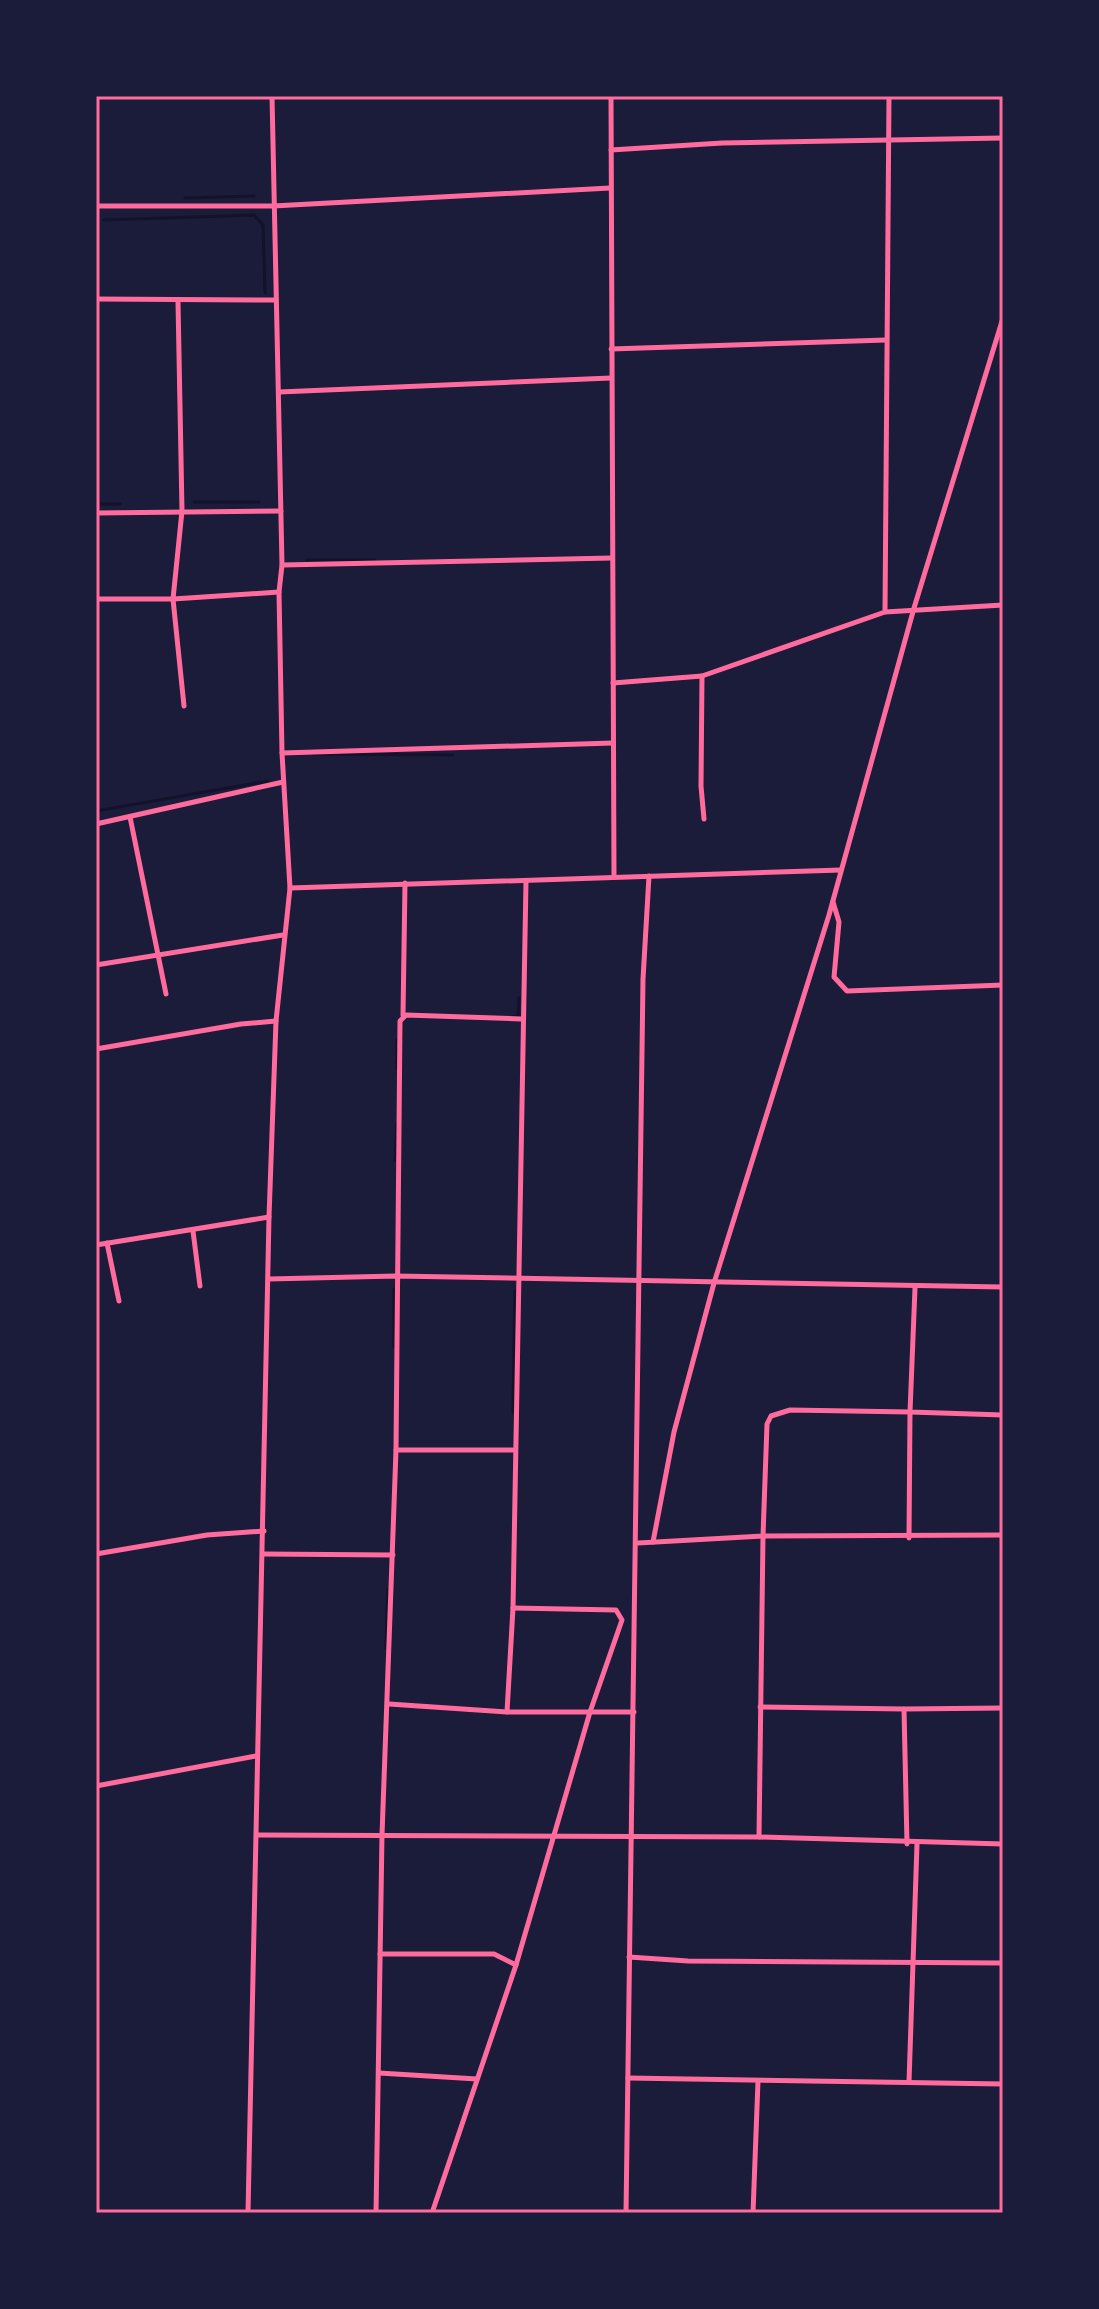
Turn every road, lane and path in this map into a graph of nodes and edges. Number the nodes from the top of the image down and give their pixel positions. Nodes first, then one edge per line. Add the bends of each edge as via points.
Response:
1 (272, 96) edge
2 (611, 96) edge
3 (889, 96) edge
4 (1003, 138) edge
5 (889, 143) junction
6 (611, 150) junction
7 (610, 188) junction
8 (96, 206) edge
9 (273, 206) junction
10 (96, 299) edge
11 (276, 300) junction
12 (178, 302) junction
13 (1003, 318) edge
14 (886, 340) junction
15 (611, 349) junction
16 (611, 378) junction
17 (279, 392) junction
18 (182, 511) junction
19 (281, 511) junction
20 (96, 513) edge
21 (612, 558) junction
22 (282, 565) junction
23 (279, 592) junction
24 (96, 599) edge
25 (173, 599) junction
26 (1003, 605) edge
27 (914, 608) junction
28 (885, 612) junction
29 (702, 676) junction
30 (613, 683) junction
31 (184, 706) dead end
32 (613, 743) junction
33 (282, 753) junction
34 (283, 782) junction
35 (130, 817) junction
36 (704, 819) dead end
37 (96, 824) edge
38 (841, 870) junction
39 (614, 876) junction
40 (649, 876) junction
41 (526, 881) junction
42 (405, 883) junction
43 (290, 888) junction
44 (833, 901) junction
45 (283, 935) junction
46 (157, 954) junction
47 (96, 965) edge
48 (1003, 985) edge
49 (166, 994) dead end
50 (403, 1015) junction
51 (521, 1019) junction
52 (276, 1021) junction
53 (96, 1049) edge
54 (269, 1217) junction
55 (193, 1231) junction
56 (107, 1243) junction
57 (96, 1245) edge
58 (396, 1276) junction
59 (518, 1278) junction
60 (269, 1279) junction
61 (638, 1280) junction
62 (714, 1283) junction
63 (200, 1286) dead end
64 (1003, 1287) edge
65 (915, 1288) junction
66 (119, 1301) dead end
67 (910, 1412) junction
68 (1003, 1415) edge
69 (396, 1450) junction
70 (513, 1450) junction
71 (264, 1531) junction
72 (1003, 1535) edge
73 (763, 1536) junction
74 (909, 1538) junction
75 (653, 1542) junction
76 (638, 1543) junction
77 (96, 1554) edge
78 (263, 1554) junction
79 (393, 1555) junction
80 (513, 1608) junction
81 (389, 1704) junction
82 (760, 1707) junction
83 (1003, 1708) edge
84 (904, 1709) junction
85 (507, 1712) junction
86 (590, 1712) junction
87 (634, 1712) junction
88 (256, 1756) junction
89 (96, 1786) edge
90 (257, 1835) junction
91 (382, 1835) junction
92 (759, 1837) junction
93 (554, 1839) junction
94 (631, 1839) junction
95 (907, 1844) junction
96 (917, 1844) junction
97 (1003, 1844) edge
98 (380, 1954) junction
99 (629, 1957) junction
100 (913, 1962) junction
101 (1003, 1963) edge
102 (516, 1965) junction
103 (379, 2073) junction
104 (628, 2078) junction
105 (477, 2079) junction
106 (758, 2081) junction
107 (909, 2082) junction
108 (1003, 2084) edge
109 (248, 2213) edge
110 (376, 2213) edge
111 (432, 2213) edge
112 (626, 2213) edge
113 (753, 2213) edge

1 - 9 street
2 - 6 street
3 - 5 street
4 - 5 street
5 - 6 street via 722,143
5 - 14 street
6 - 7 street
7 - 9 street
7 - 15 street
8 - 9 street
9 - 11 street
10 - 12 street
11 - 12 street
11 - 17 street
12 - 18 street
13 - 27 street
14 - 15 street
14 - 28 street
15 - 16 street
16 - 17 street
16 - 21 street
17 - 19 street
18 - 19 street
18 - 20 street
18 - 25 street
19 - 22 street
21 - 22 street
21 - 30 street
22 - 23 street
23 - 25 street
23 - 33 street
24 - 25 street
25 - 31 street
26 - 27 street
27 - 28 street
27 - 38 street
28 - 29 street
29 - 30 street
29 - 36 street
30 - 32 street
32 - 33 street
32 - 39 street
33 - 34 street
34 - 35 street
34 - 43 street
35 - 37 street
35 - 46 street
38 - 40 street
38 - 44 street
39 - 40 street
39 - 41 street
40 - 61 street
41 - 42 street
41 - 51 street
42 - 43 street
42 - 50 street
43 - 45 street
44 - 48 street via 839,922 834,977 847,991
44 - 62 street
45 - 46 street
45 - 52 street
46 - 47 street
46 - 49 street
50 - 51 street
50 - 58 street
51 - 59 street
52 - 53 street
52 - 54 street
54 - 55 street
54 - 60 street
55 - 56 street
55 - 63 street
56 - 57 street
56 - 66 street
58 - 59 street
58 - 60 street
58 - 69 street
59 - 61 street
59 - 70 street
60 - 71 street
61 - 62 street
61 - 76 street
62 - 65 street
62 - 75 street via 674,1432
64 - 65 street
65 - 67 street
67 - 68 street
67 - 73 street via 790,1410 771,1416 765,1434
67 - 74 street
69 - 70 street
69 - 79 street
70 - 80 street
71 - 77 street
71 - 78 street
72 - 74 street
73 - 74 street
73 - 75 street
73 - 82 street
75 - 76 street
76 - 87 street
78 - 79 street
78 - 88 street
79 - 81 street
80 - 85 street
80 - 86 street via 616,1610 622,1620
81 - 85 street
81 - 91 street
82 - 84 street
82 - 92 street
83 - 84 street
84 - 95 street
85 - 86 street
86 - 87 street
86 - 93 street
87 - 94 street
88 - 89 street
88 - 90 street
90 - 91 street
90 - 109 street
91 - 93 street
91 - 98 street
92 - 94 street
92 - 95 street
93 - 94 street
93 - 102 street
94 - 99 street
95 - 96 street
96 - 97 street
96 - 100 street
98 - 102 street via 494,1954
98 - 103 street
99 - 100 street
99 - 104 street
100 - 101 street
100 - 107 street
102 - 105 street
103 - 105 street
103 - 110 street
104 - 106 street
104 - 112 street
105 - 111 street
106 - 107 street
106 - 113 street
107 - 108 street

